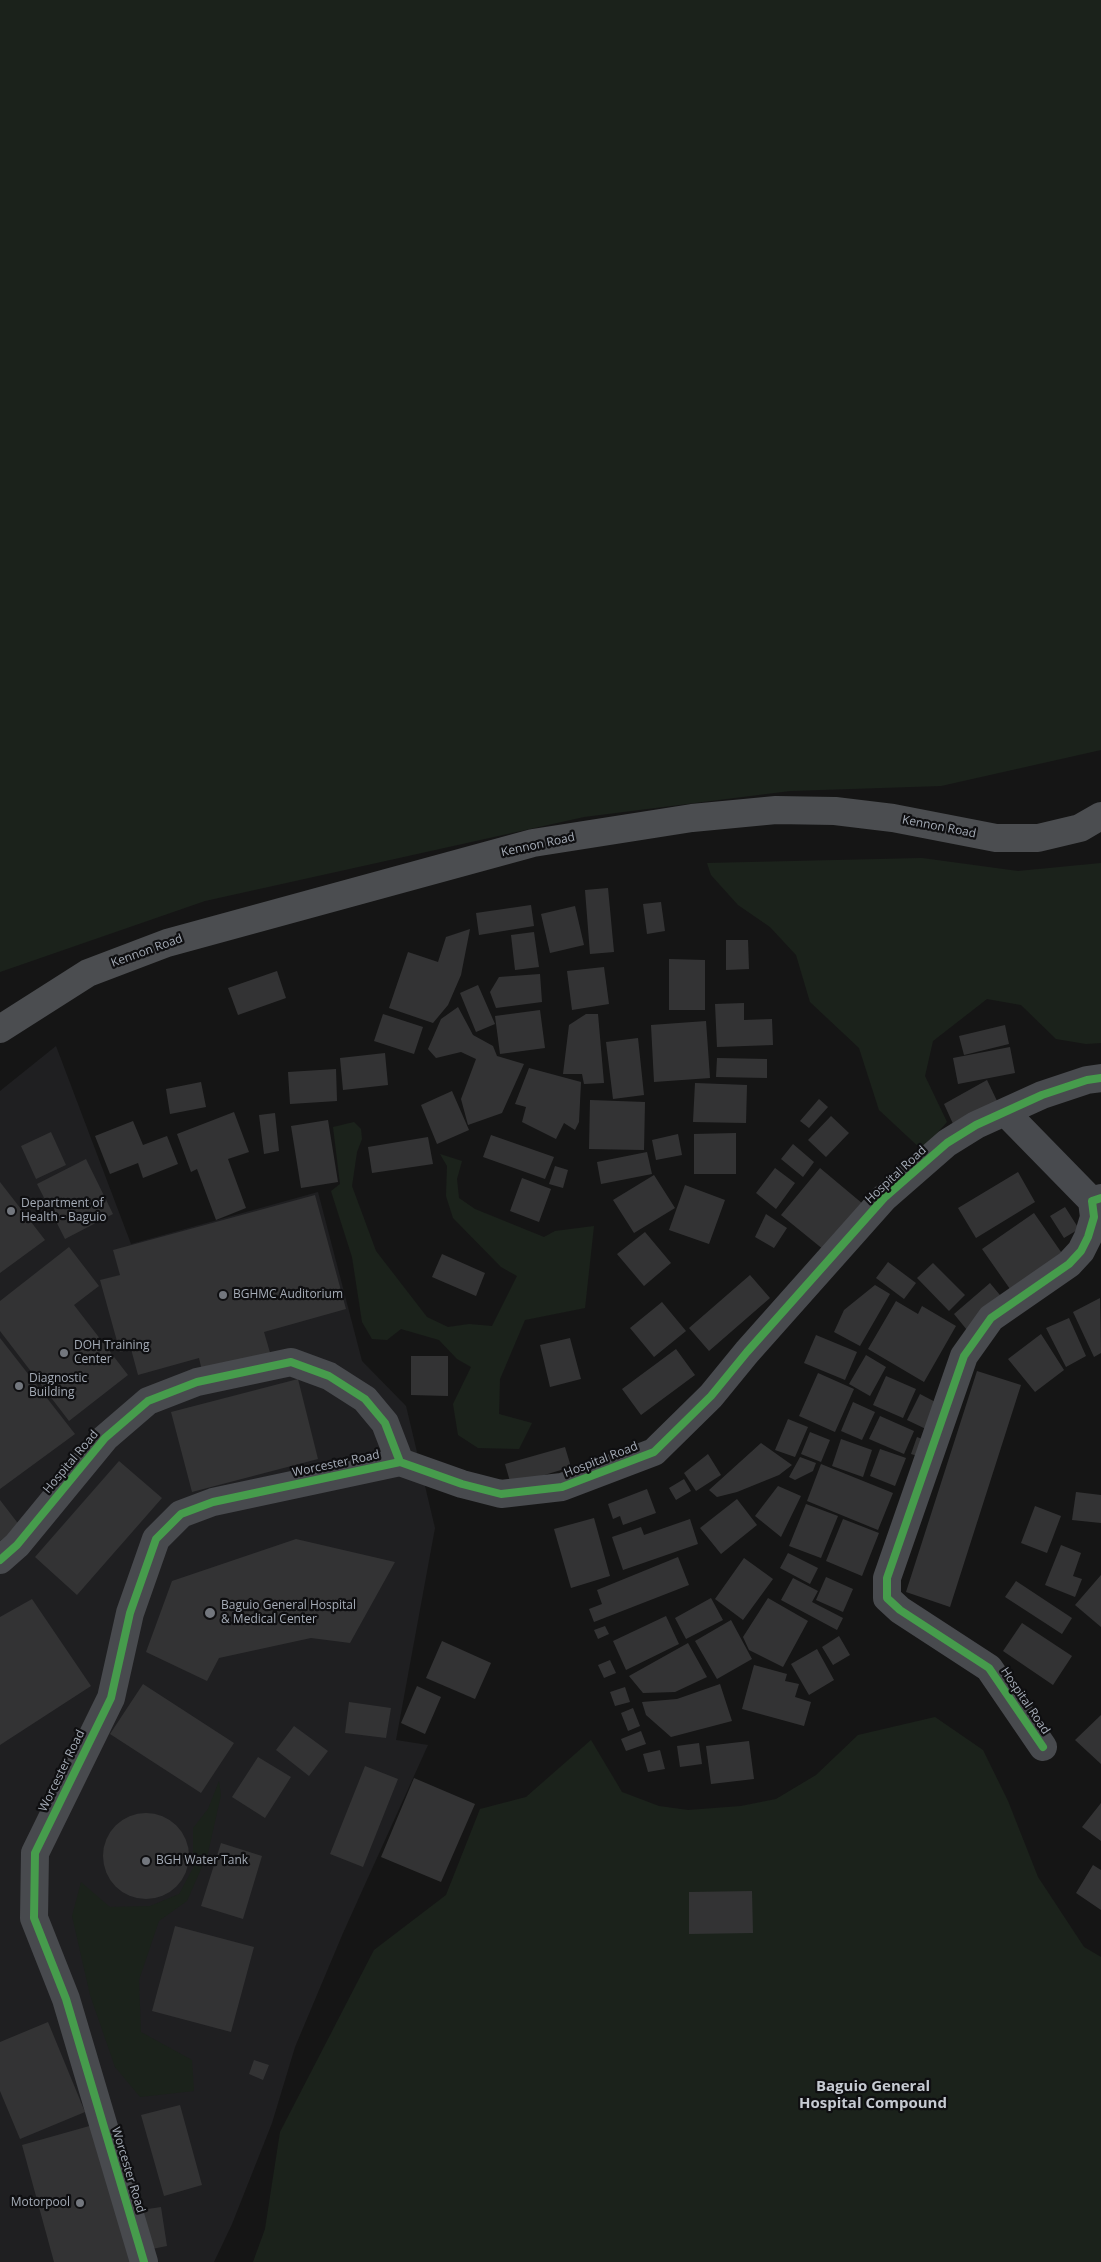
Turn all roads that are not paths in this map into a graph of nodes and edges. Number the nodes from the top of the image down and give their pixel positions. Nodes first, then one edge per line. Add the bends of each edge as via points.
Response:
1 (1101, 816) edge
2 (0, 1029) edge
3 (1101, 1078) edge
4 (1005, 1112) junction
5 (1096, 1199) edge
6 (400, 1462) junction
7 (0, 1560) edge
8 (1043, 1747) dead end
9 (144, 2262) edge

1 - 2 highway, Kennon Road via 1080,828 1038,838 996,838 845,812 776,810 692,818 533,843 167,942 88,973
3 - 4 street, Hospital Road via 1042,1095
4 - 5 street, Hospital Road
4 - 6 street, Hospital Road via 948,1143 884,1198 711,1396 654,1452 562,1487 501,1494
5 - 8 street, Hospital Road via 1094,1217 1081,1251 1069,1264 991,1318 964,1356 887,1578 887,1598 900,1610 989,1668
6 - 7 street, Hospital Road via 385,1423 365,1399 329,1376 290,1362 197,1382 148,1400 105,1438 17,1545
6 - 9 street, Worcester Road via 213,1502 181,1514 156,1539 130,1614 111,1698 35,1853 34,1918 66,1999

